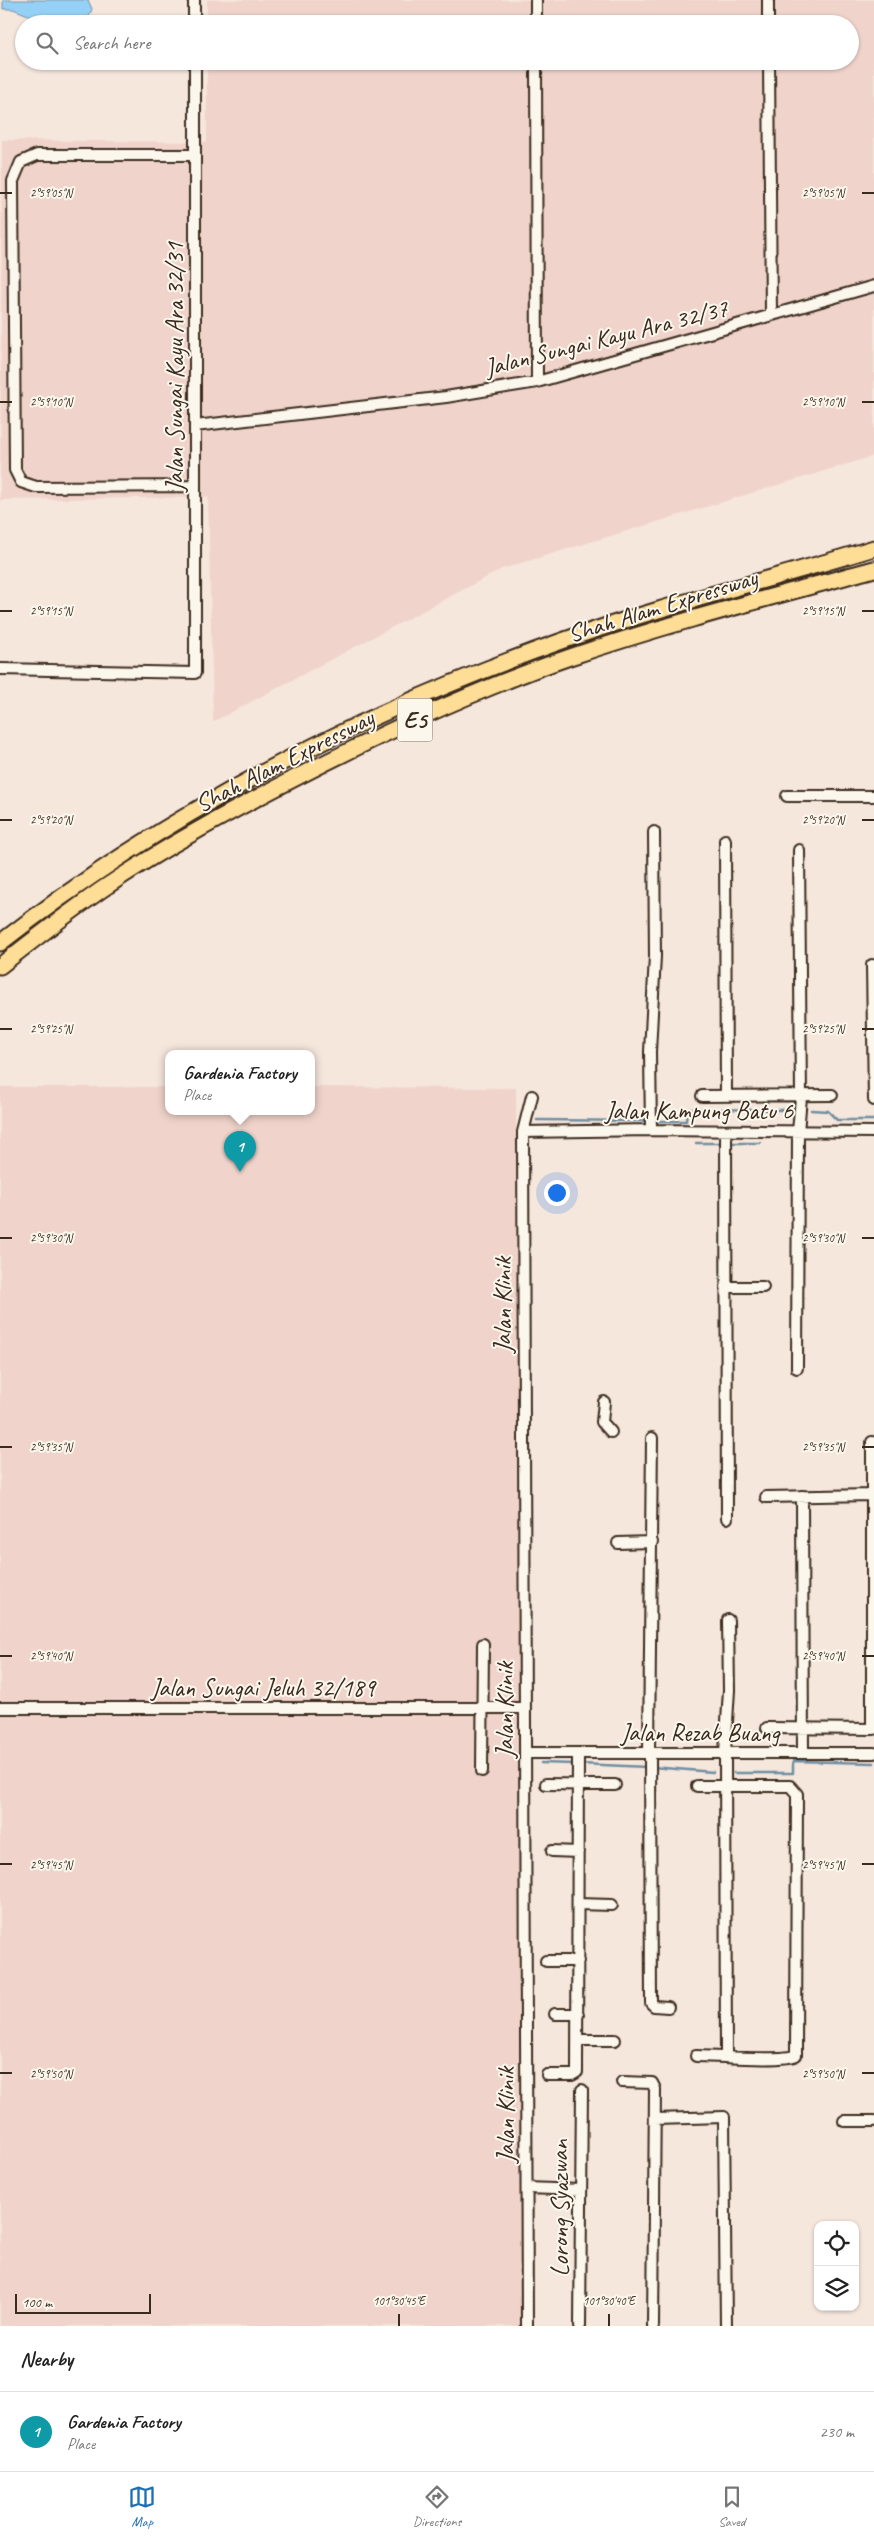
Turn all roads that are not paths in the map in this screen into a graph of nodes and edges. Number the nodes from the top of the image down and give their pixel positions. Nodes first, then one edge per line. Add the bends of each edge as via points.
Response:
1 (194, 0) edge
2 (536, 0) edge
3 (768, 0) edge
4 (194, 15) edge
5 (536, 15) edge
6 (768, 15) edge
7 (195, 70) edge
8 (536, 70) edge
9 (769, 70) edge
10 (194, 155) junction
11 (874, 286) edge
12 (771, 315) junction
13 (537, 382) junction
14 (195, 426) junction
15 (195, 486) junction
16 (874, 548) edge
17 (874, 569) edge
18 (0, 669) edge
19 (786, 796) dead end
20 (874, 796) edge
21 (654, 832) dead end
22 (725, 840) dead end
23 (799, 850) dead end
24 (0, 943) edge
25 (872, 965) dead end
26 (0, 966) edge
27 (532, 1096) dead end
28 (702, 1096) dead end
29 (726, 1096) junction
30 (801, 1096) junction
31 (832, 1096) dead end
32 (874, 1100) edge
33 (651, 1130) junction
34 (523, 1132) junction
35 (798, 1132) junction
36 (874, 1132) edge
37 (726, 1138) junction
38 (726, 1287) junction
39 (763, 1287) dead end
40 (797, 1368) dead end
41 (604, 1402) dead end
42 (611, 1432) dead end
43 (652, 1438) dead end
44 (872, 1442) dead end
45 (802, 1496) junction
46 (872, 1496) junction
47 (766, 1497) dead end
48 (727, 1518) dead end
49 (618, 1542) dead end
50 (652, 1542) junction
51 (728, 1620) dead end
52 (483, 1644) dead end
53 (0, 1708) edge
54 (483, 1708) junction
55 (525, 1708) junction
56 (767, 1728) dead end
57 (803, 1728) junction
58 (873, 1729) edge
59 (525, 1753) junction
60 (726, 1753) junction
61 (803, 1753) junction
62 (874, 1753) edge
63 (650, 1760) junction
64 (578, 1769) junction
65 (482, 1771) dead end
66 (546, 1784) dead end
67 (615, 1785) dead end
68 (696, 1786) dead end
69 (727, 1786) junction
70 (552, 1851) dead end
71 (578, 1852) junction
72 (578, 1904) junction
73 (612, 1905) dead end
74 (546, 1961) dead end
75 (578, 1961) junction
76 (668, 2007) dead end
77 (555, 2014) dead end
78 (578, 2014) junction
79 (578, 2040) junction
80 (615, 2040) dead end
81 (696, 2056) dead end
82 (726, 2056) junction
83 (547, 2075) dead end
84 (622, 2082) dead end
85 (582, 2090) dead end
86 (655, 2118) junction
87 (844, 2121) dead end
88 (874, 2121) edge
89 (527, 2188) junction
90 (580, 2190) junction
91 (527, 2326) edge
92 (580, 2326) edge
93 (653, 2326) edge
94 (726, 2326) edge

1 - 4 street
2 - 5 street
3 - 6 street
7 - 10 street, Jalan Sungai Kayu Ara 32/31
8 - 13 street
9 - 12 street
10 - 14 street, Jalan Sungai Kayu Ara 32/31
10 - 15 street via 37,155 21,162 12,181 15,470 21,482 36,487
11 - 12 street, Jalan Sungai Kayu Ara 32/37
12 - 13 street, Jalan Sungai Kayu Ara 32/37
13 - 14 street, Jalan Sungai Kayu Ara 32/37 via 446,397
14 - 15 street, Jalan Sungai Kayu Ara 32/31
15 - 18 street, Jalan Sungai Kayu Ara 32/31 via 195,673
16 - 24 highway, Shah Alam Expressway / E5 via 563,641 402,705 336,735 150,838
17 - 26 highway, Shah Alam Expressway / E5 via 569,657 408,723 281,785 160,852
19 - 20 street
21 - 33 street
22 - 29 street
23 - 30 street
25 - 32 street
27 - 34 street, Jalan Klinik
28 - 29 street
29 - 30 street
30 - 31 street
30 - 35 street
33 - 34 street, Jalan Kampung Batu 6
33 - 37 street, Jalan Kampung Batu 6
34 - 55 street, Jalan Klinik
35 - 36 street, Jalan Kampung Batu 6
35 - 37 street, Jalan Kampung Batu 6
35 - 40 street
37 - 38 street
38 - 39 street
38 - 48 street
41 - 42 street via 602,1422
43 - 50 street
44 - 46 street
45 - 46 street
45 - 47 street
45 - 57 street
46 - 58 street
49 - 50 street
50 - 63 street
51 - 60 street
52 - 54 street
53 - 54 street, Jalan Sungai Jeluh 32/189
54 - 55 street, Jalan Sungai Jeluh 32/189
54 - 65 street
55 - 59 street, Jalan Klinik
56 - 57 street
57 - 58 street
57 - 61 street
59 - 64 street, Jalan Rezab Buang
59 - 89 street, Jalan Klinik
60 - 61 street, Jalan Rezab Buang
60 - 63 street, Jalan Rezab Buang
60 - 69 street
61 - 62 street, Jalan Rezab Buang
63 - 64 street, Jalan Rezab Buang
63 - 76 street via 651,2004
64 - 66 street
64 - 67 street
64 - 71 street
68 - 69 street
69 - 82 street
69 - 82 street via 794,1788 797,1794 798,1856 796,2055 784,2058
70 - 71 street
71 - 72 street
72 - 73 street
72 - 75 street
74 - 75 street
75 - 78 street
77 - 78 street
78 - 79 street
79 - 80 street
79 - 83 street via 577,2072
81 - 82 street
84 - 86 street via 652,2083
85 - 90 street, Lorong Syazwan
86 - 93 street
86 - 94 street via 724,2117
87 - 88 street
89 - 90 street
89 - 91 street, Jalan Klinik
90 - 92 street, Lorong Syazwan

